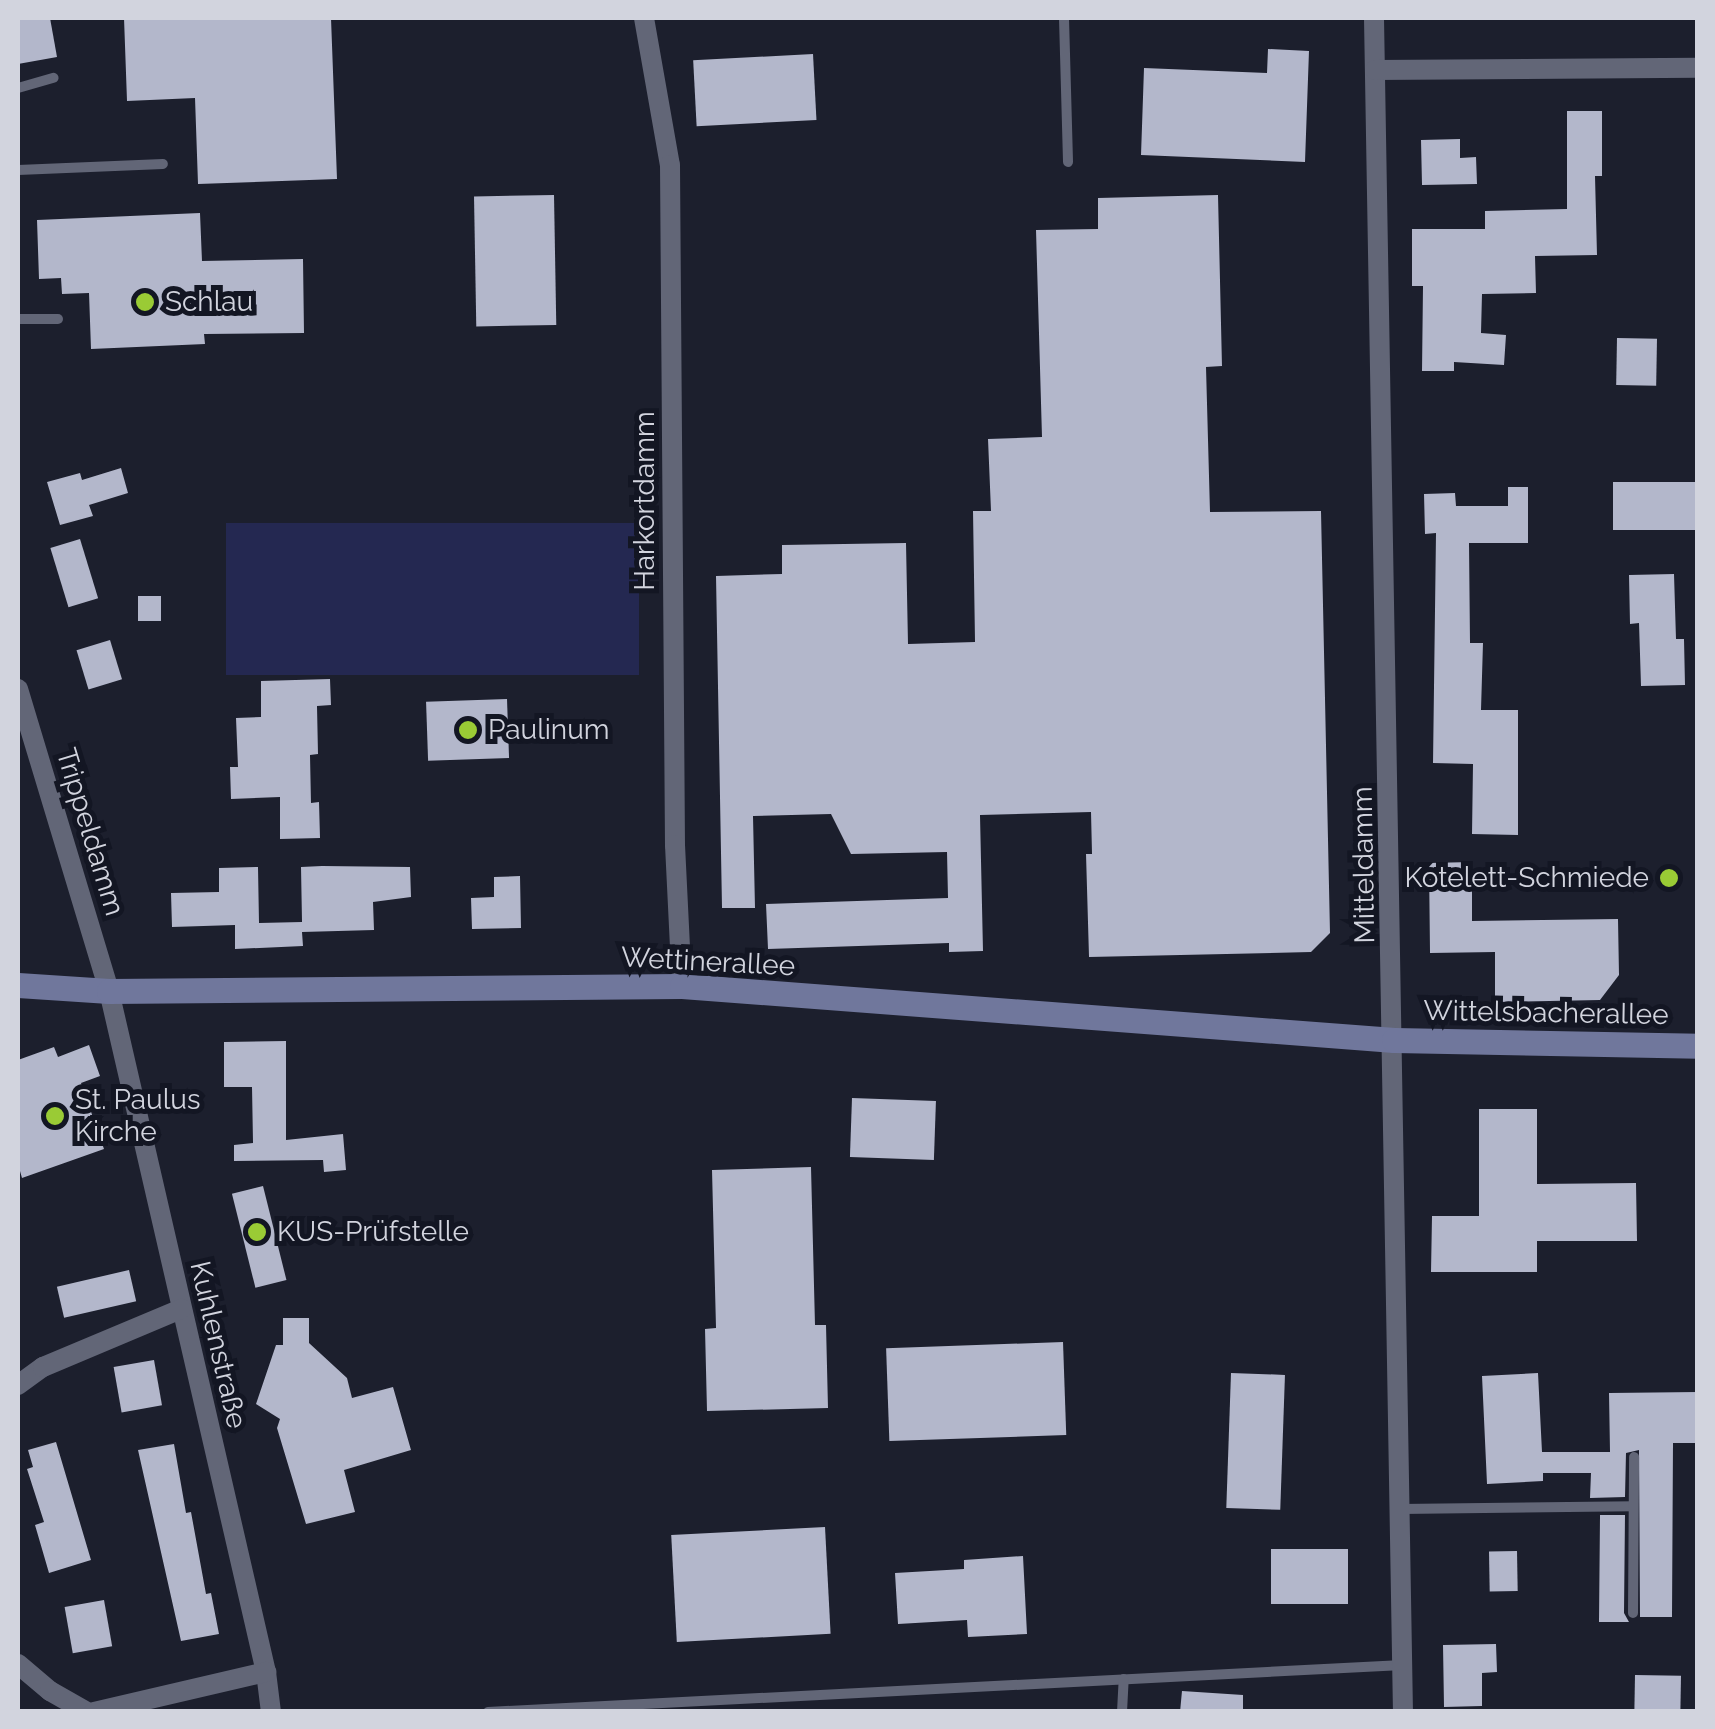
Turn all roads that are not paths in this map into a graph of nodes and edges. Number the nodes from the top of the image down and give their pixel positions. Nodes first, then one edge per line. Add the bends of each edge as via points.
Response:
1 (644, 18) edge
2 (1064, 18) edge
3 (1374, 18) edge
4 (1698, 68) edge
5 (1374, 70) junction
6 (54, 78) dead end
7 (18, 88) edge
8 (1068, 162) dead end
9 (163, 164) dead end
10 (18, 170) edge
11 (18, 319) edge
12 (58, 319) dead end
13 (18, 689) edge
14 (18, 985) edge
15 (682, 986) junction
16 (109, 992) junction
17 (1394, 1040) junction
18 (1698, 1046) edge
19 (180, 1309) junction
20 (18, 1385) edge
21 (1634, 1457) dead end
22 (1634, 1506) junction
23 (1400, 1509) junction
24 (1633, 1613) dead end
25 (18, 1664) edge
26 (1403, 1665) junction
27 (266, 1672) junction
28 (1124, 1679) junction
29 (91, 1712) edge
30 (271, 1712) edge
31 (488, 1712) edge
32 (1122, 1712) edge
33 (1404, 1712) edge

1 - 15 street, Harkortdamm via 670,164
2 - 8 lane
3 - 5 street, Mitteldamm
4 - 5 street
5 - 17 street, Mitteldamm
6 - 7 lane
9 - 10 lane
11 - 12 lane
13 - 16 street, Trippeldamm
14 - 16 street, Wettinerallee
15 - 16 street, Wettinerallee
15 - 17 street, Wettinerallee
16 - 19 street, Kuhlenstraße
17 - 18 street, Wittelsbacherallee
17 - 23 street, Mitteldamm
19 - 20 street via 43,1367
19 - 27 street, Kuhlenstraße
21 - 22 lane
22 - 23 lane
22 - 24 lane
23 - 26 street, Mitteldamm
25 - 29 street via 50,1692
26 - 28 lane
26 - 33 street, Mitteldamm
27 - 29 street
27 - 30 street, Kuhlenstraße
28 - 31 lane
28 - 32 lane

